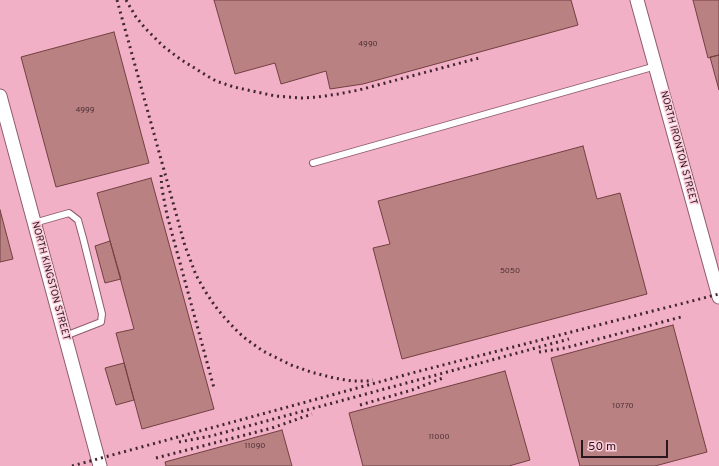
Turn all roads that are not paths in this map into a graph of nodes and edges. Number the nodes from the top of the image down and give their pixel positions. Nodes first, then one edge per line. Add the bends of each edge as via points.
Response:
1 (637, 0) edge
2 (656, 66) junction
3 (0, 96) edge
4 (3, 120) edge
5 (313, 163) dead end
6 (34, 223) junction
7 (719, 297) edge
8 (65, 336) junction
9 (100, 466) edge

1 - 2 street, NORTH IRONTON STREET
2 - 5 lane
2 - 7 street, NORTH IRONTON STREET
3 - 4 street, NORTH KINGSTON STREET
4 - 6 street, NORTH KINGSTON STREET
6 - 8 street, NORTH KINGSTON STREET
6 - 8 lane via 69,213 78,220 83,238 102,314 101,322
8 - 9 street, NORTH KINGSTON STREET

